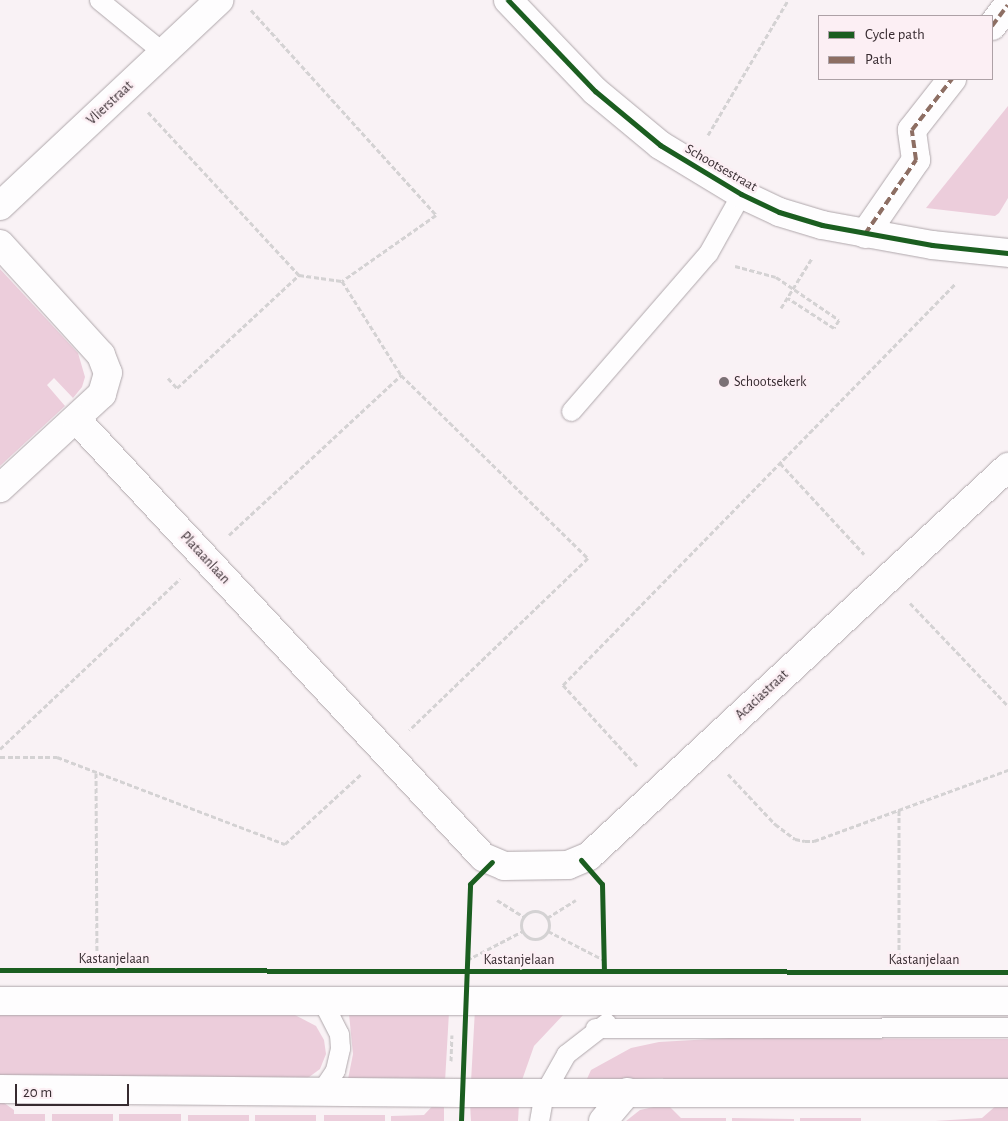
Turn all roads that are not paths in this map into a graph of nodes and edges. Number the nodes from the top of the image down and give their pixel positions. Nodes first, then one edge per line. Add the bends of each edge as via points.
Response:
1 (98, 0) edge
2 (219, 0) edge
3 (508, 0) edge
4 (1008, 5) edge
5 (993, 25) edge
6 (164, 52) junction
7 (951, 80) edge
8 (741, 194) junction
9 (0, 206) edge
10 (865, 234) junction
11 (0, 244) edge
12 (1008, 253) edge
13 (571, 411) dead end
14 (76, 419) junction
15 (1008, 467) edge
16 (0, 488) edge
17 (492, 862) joint
18 (652, 999) junction
19 (0, 1001) edge
20 (1008, 1001) edge
21 (323, 1002) junction
22 (1008, 1027) edge
23 (595, 1028) junction
24 (0, 1089) edge
25 (321, 1091) junction
26 (627, 1092) junction
27 (544, 1093) junction
28 (1008, 1093) edge
29 (539, 1121) edge
30 (603, 1121) edge

1 - 6 lane
2 - 6 street, Vlierstraat
3 - 8 street, Schootsestraat via 595,91 691,166
4 - 5 street
6 - 9 street, Vlierstraat
7 - 10 street via 912,130 916,160
8 - 10 street, Schootsestraat via 779,212
8 - 13 lane via 708,253
10 - 12 street, Schootsestraat
11 - 14 street via 100,355 108,374 107,382 102,394
14 - 16 street
14 - 17 street, Plataanlaan via 483,857
15 - 17 street, Acaciastraat via 589,856 568,865 504,866
18 - 20 street
18 - 21 street
18 - 23 lane
19 - 21 street
21 - 25 lane via 339,1034 340,1048 336,1070
22 - 23 lane
23 - 27 lane via 566,1054
24 - 25 street
25 - 27 street
26 - 27 street
26 - 28 street
26 - 30 street
27 - 29 lane

